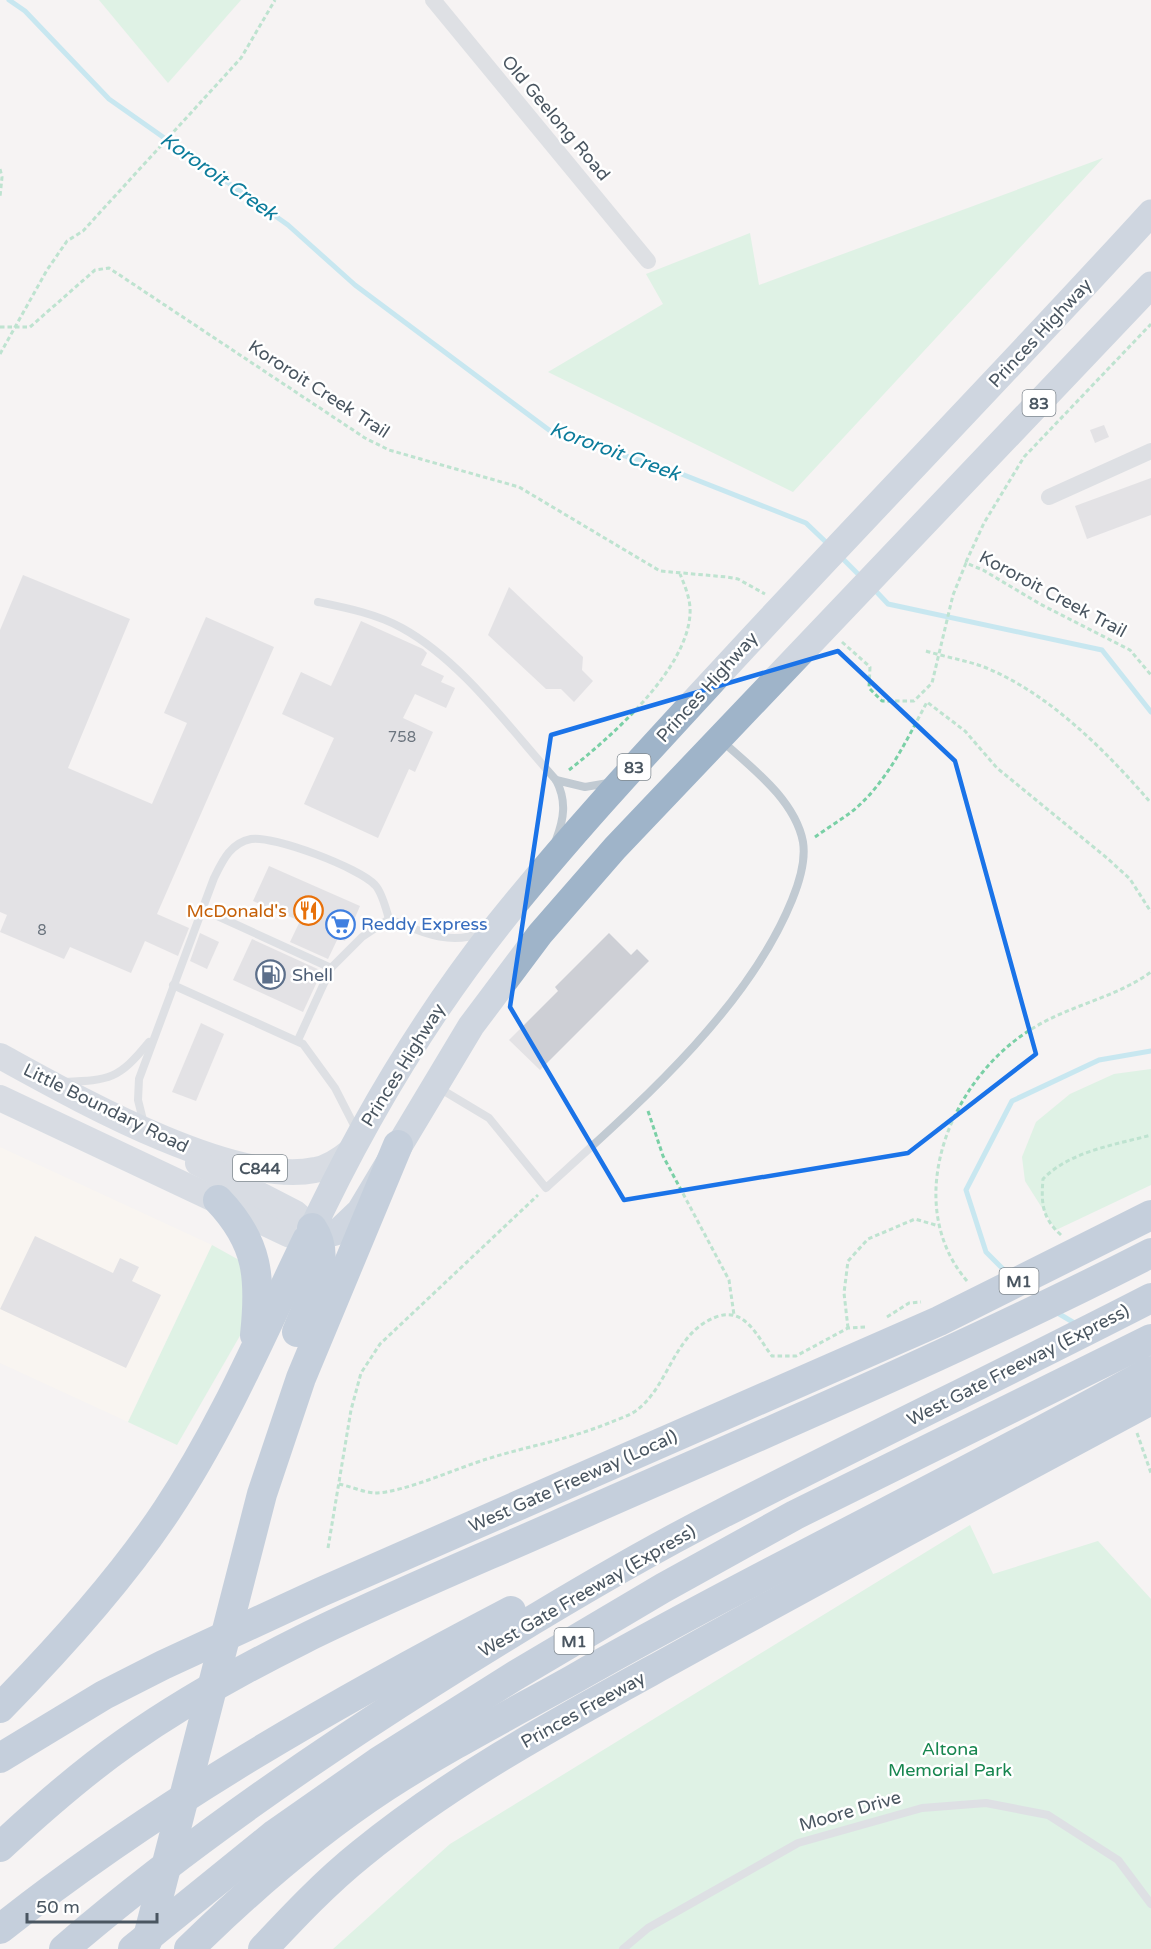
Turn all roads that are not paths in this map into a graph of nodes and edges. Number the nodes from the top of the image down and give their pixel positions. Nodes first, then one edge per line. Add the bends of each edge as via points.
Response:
1 (434, 0) edge
2 (1151, 213) edge
3 (648, 261) dead end
4 (1151, 285) edge
5 (1151, 451) edge
6 (1049, 497) dead end
7 (318, 602) dead end
8 (719, 739) junction
9 (632, 769) junction
10 (556, 780) junction
11 (547, 866) junction
12 (202, 909) junction
13 (389, 919) junction
14 (497, 926) junction
15 (331, 968) junction
16 (173, 985) junction
17 (427, 1024) junction
18 (471, 1026) junction
19 (154, 1036) junction
20 (298, 1040) junction
21 (0, 1056) edge
22 (48, 1082) junction
23 (433, 1084) junction
24 (0, 1098) edge
25 (156, 1135) junction
26 (355, 1144) junction
27 (398, 1145) junction
28 (218, 1200) junction
29 (1151, 1215) edge
30 (312, 1236) junction
31 (1139, 1259) edge
32 (1151, 1298) edge
33 (1151, 1339) edge
34 (253, 1353) junction
35 (1151, 1371) edge
36 (1151, 1400) edge
37 (1067, 1431) junction
38 (262, 1494) junction
39 (721, 1514) junction
40 (934, 1514) junction
41 (0, 1708) edge
42 (0, 1758) edge
43 (432, 1759) junction
44 (0, 1847) edge
45 (1151, 1904) edge
46 (0, 1929) edge
47 (64, 1949) edge
48 (134, 1949) edge
49 (145, 1949) edge
50 (189, 1949) edge
51 (263, 1949) edge
52 (623, 1949) edge

1 - 3 street, Old Geelong Road
2 - 9 highway, Princes Highway / 83
4 - 8 highway, Princes Highway / 83
5 - 6 street
7 - 10 lane via 358,610 401,627 435,650
8 - 18 highway, Princes Highway / 83 via 540,934
8 - 23 lane via 785,804 803,844 798,884 781,926 759,965 700,1037 644,1097 546,1188 489,1118
9 - 10 lane via 597,786
9 - 11 highway, Princes Highway / 83
10 - 11 lane via 564,795 564,813
11 - 14 highway, Princes Highway / 83
12 - 13 lane via 225,857 250,839 289,844 353,870 376,885
12 - 15 lane
12 - 16 lane
13 - 14 lane via 451,939 474,936
13 - 15 lane via 362,937
14 - 17 highway, Princes Highway / 83
15 - 20 lane
16 - 19 lane
16 - 20 lane
17 - 18 highway via 444,1037
17 - 26 highway, Princes Highway / 83
18 - 23 highway, Princes Highway / 83
19 - 22 lane via 135,1060 107,1079
19 - 25 lane via 137,1089
20 - 26 lane via 335,1088
21 - 22 main road, Little Boundary Road
22 - 25 main road, Little Boundary Road / C844
23 - 27 highway, Princes Highway / 83
24 - 28 main road, Little Boundary Road / C844
25 - 26 main road, Little Boundary Road / C844 via 242,1164 285,1171 317,1170 334,1163
25 - 30 main road, C844 via 198,1163 295,1213
26 - 30 highway, Princes Highway / 83
27 - 30 highway, Princes Highway via 352,1221 339,1231
27 - 38 highway via 301,1378
28 - 30 main road, Little Boundary Road / C844 via 288,1234
28 - 34 highway via 239,1228 256,1264 258,1298
29 - 42 highway, West Gate Freeway (Local) / M1 via 163,1665 104,1695
30 - 34 highway
30 - 38 highway via 319,1273 264,1438
31 - 44 highway via 955,1349 416,1587 253,1665 126,1742 67,1787
32 - 39 highway, West Gate Freeway (Express) / M1
33 - 48 highway, West Gate Freeway (Express) / M1 via 795,1515 516,1675 378,1762 275,1834
34 - 41 highway via 166,1512 116,1578
35 - 37 highway
36 - 37 highway
37 - 40 highway
37 - 43 highway via 664,1628
38 - 49 highway
39 - 46 highway via 596,1567 347,1700 194,1791
39 - 47 highway, West Gate Freeway (Express) / M1 via 496,1642 300,1768 122,1899
40 - 43 highway
40 - 51 highway, Princes Freeway via 538,1734 458,1783 361,1854
43 - 50 highway via 376,1794 284,1863
45 - 52 lane, Moore Drive via 1118,1860 1048,1815 976,1803 922,1808 798,1843 648,1928

